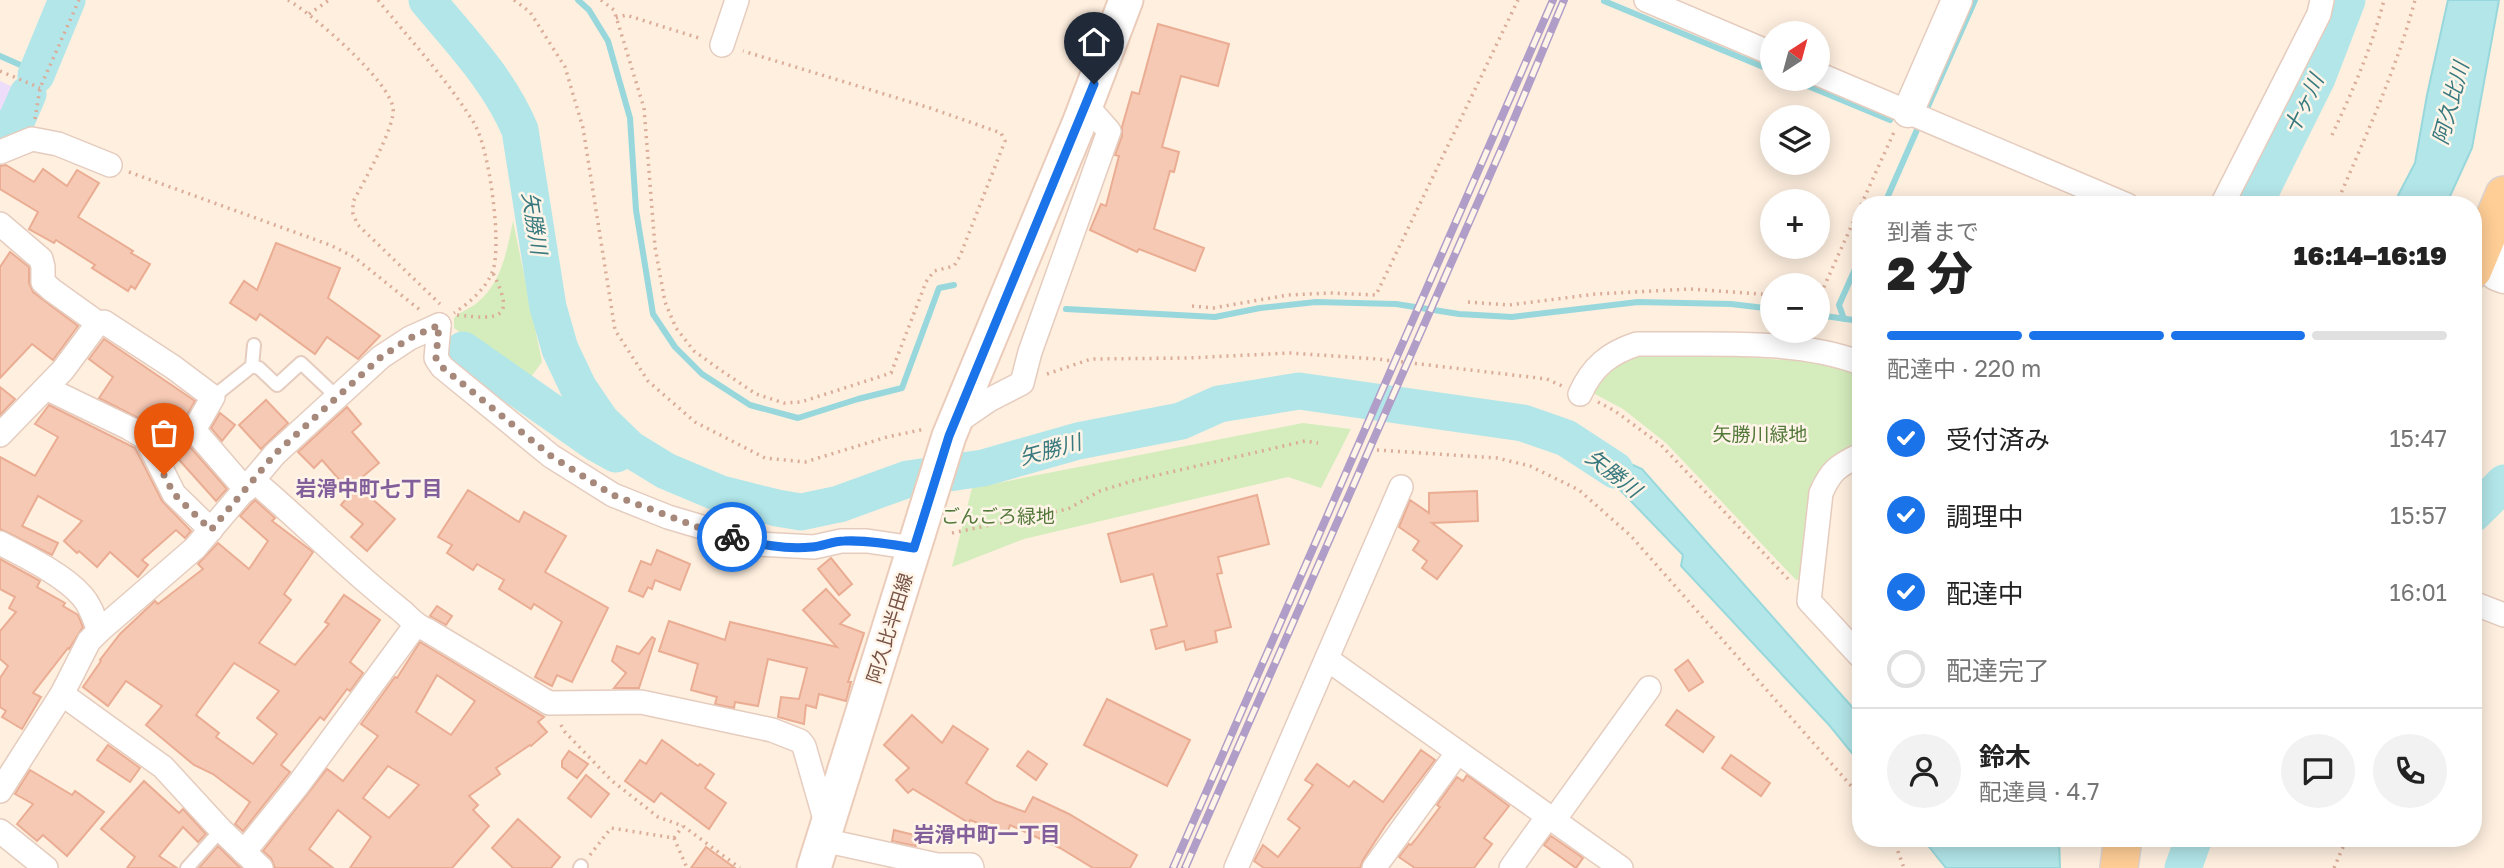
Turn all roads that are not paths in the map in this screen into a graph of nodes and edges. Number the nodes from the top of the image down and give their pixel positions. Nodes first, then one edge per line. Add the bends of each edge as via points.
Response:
1 (737, 0) edge
2 (1126, 0) edge
3 (1646, 0) edge
4 (1957, 0) edge
5 (2322, 0) edge
6 (722, 45) road end
7 (1760, 48) edge
8 (1830, 79) edge
9 (1086, 105) junction
10 (1906, 111) junction
11 (0, 152) edge
12 (110, 165) road end
13 (2504, 195) edge
14 (2106, 196) edge
15 (2227, 196) edge
16 (0, 224) edge
17 (2490, 262) edge
18 (97, 323) junction
19 (254, 345) dead end
20 (1852, 360) edge
21 (252, 366) junction
22 (46, 388) junction
23 (1580, 394) road end
24 (213, 397) junction
25 (337, 397) junction
26 (952, 430) junction
27 (0, 435) edge
28 (1852, 459) edge
29 (250, 485) junction
30 (1401, 487) dead end
31 (211, 530) junction
32 (0, 543) edge
33 (914, 548) junction
34 (2482, 606) edge
35 (2504, 615) edge
36 (415, 626) junction
37 (99, 631) junction
38 (1852, 647) edge
39 (1327, 659) junction
40 (1649, 688) dead end
41 (62, 694) junction
42 (1458, 752) junction
43 (6, 767) edge
44 (0, 791) edge
45 (1551, 818) junction
46 (221, 830) junction
47 (0, 831) edge
48 (2122, 847) edge
49 (816, 851) edge
50 (244, 852) junction
51 (1239, 867) edge
52 (46, 868) edge
53 (187, 868) edge
54 (261, 868) edge
55 (972, 868) edge
56 (1374, 868) edge
57 (1511, 868) edge
58 (1621, 868) edge
59 (2119, 868) edge

1 - 6 street
2 - 9 main road, 阿久比半田線
3 - 7 street
4 - 10 street
5 - 15 street
8 - 10 street
9 - 26 main road, 阿久比半田線
9 - 26 street via 1109,131 1022,383 989,400
10 - 14 street
11 - 12 street via 32,139
13 - 17 main road
16 - 18 street via 40,259 43,282
18 - 22 street
18 - 24 street via 104,322
19 - 21 lane
20 - 23 street via 1777,346 1637,344 1600,363
21 - 24 lane
21 - 25 lane via 277,384 301,363
22 - 27 street
22 - 31 street via 145,438 174,494
24 - 29 street via 194,430
25 - 29 street via 275,454
25 - 33 street via 391,349 439,319 436,358 442,367 551,456 613,495 703,529 759,544 814,547 867,541
26 - 33 main road, 阿久比半田線
28 - 38 street via 1828,477 1821,493 1809,601
29 - 31 street
29 - 36 street
30 - 39 street
31 - 37 street
32 - 37 street via 43,566 81,595
33 - 49 main road, 阿久比半田線
34 - 35 street
36 - 49 street via 549,703 641,702 772,730 800,741
36 - 50 street
37 - 41 street via 89,641
39 - 42 street
39 - 51 street
40 - 45 street
41 - 43 street
41 - 46 street via 163,767
42 - 45 street
42 - 56 street
43 - 44 street
45 - 57 street
45 - 58 street
46 - 50 street
46 - 53 lane
47 - 52 street
48 - 59 main road
49 - 55 street
50 - 54 street

